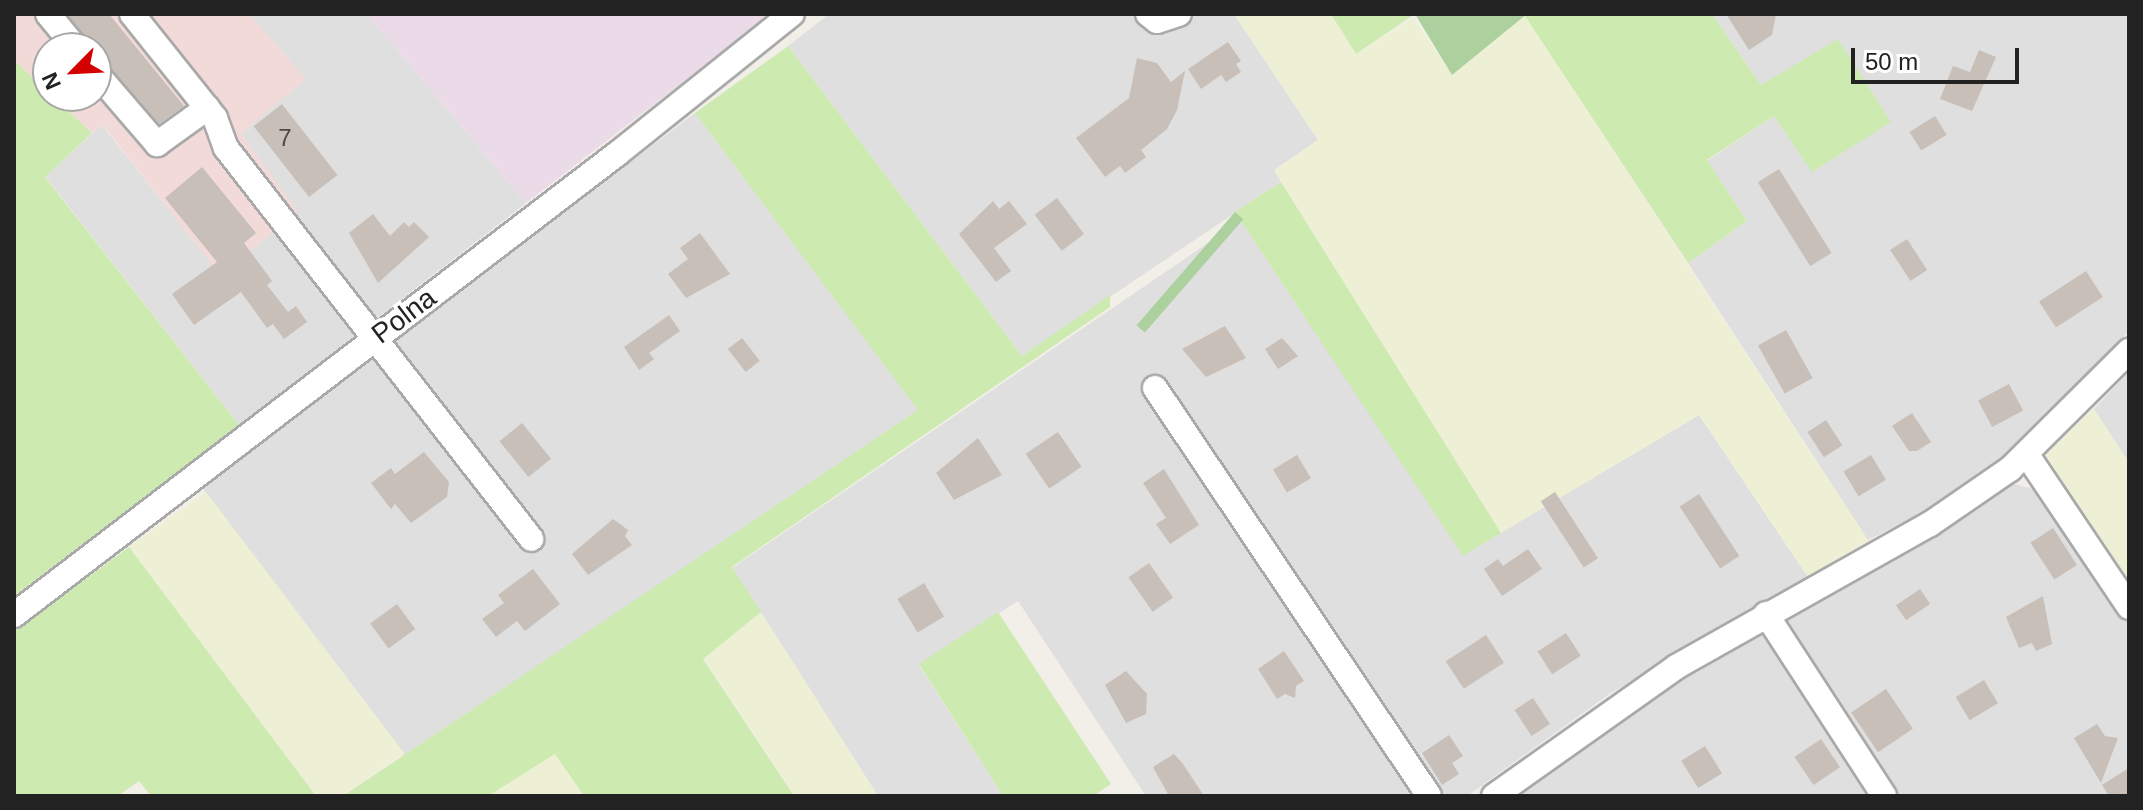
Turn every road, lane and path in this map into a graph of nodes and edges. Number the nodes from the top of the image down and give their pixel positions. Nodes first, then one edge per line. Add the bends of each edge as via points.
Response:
1 (48, 14) edge
2 (132, 14) edge
3 (792, 14) edge
4 (1148, 14) edge
5 (1179, 14) edge
6 (63, 32) edge
7 (112, 92) edge
8 (207, 108) junction
9 (376, 337) junction
10 (2129, 351) edge
11 (1155, 388) dead end
12 (2027, 455) junction
13 (531, 539) dead end
14 (2129, 607) edge
15 (1766, 614) junction
16 (14, 615) edge
17 (1429, 796) edge
18 (1494, 796) edge
19 (1884, 796) edge

1 - 6 street
2 - 8 street
3 - 9 street, Polna
4 - 5 street via 1157,21
7 - 8 street via 157,144
8 - 9 street via 226,148
9 - 13 street
9 - 16 street, Polna
10 - 12 street
11 - 17 street
12 - 14 street
12 - 15 street via 1930,524
15 - 18 street via 1676,667
15 - 19 street

